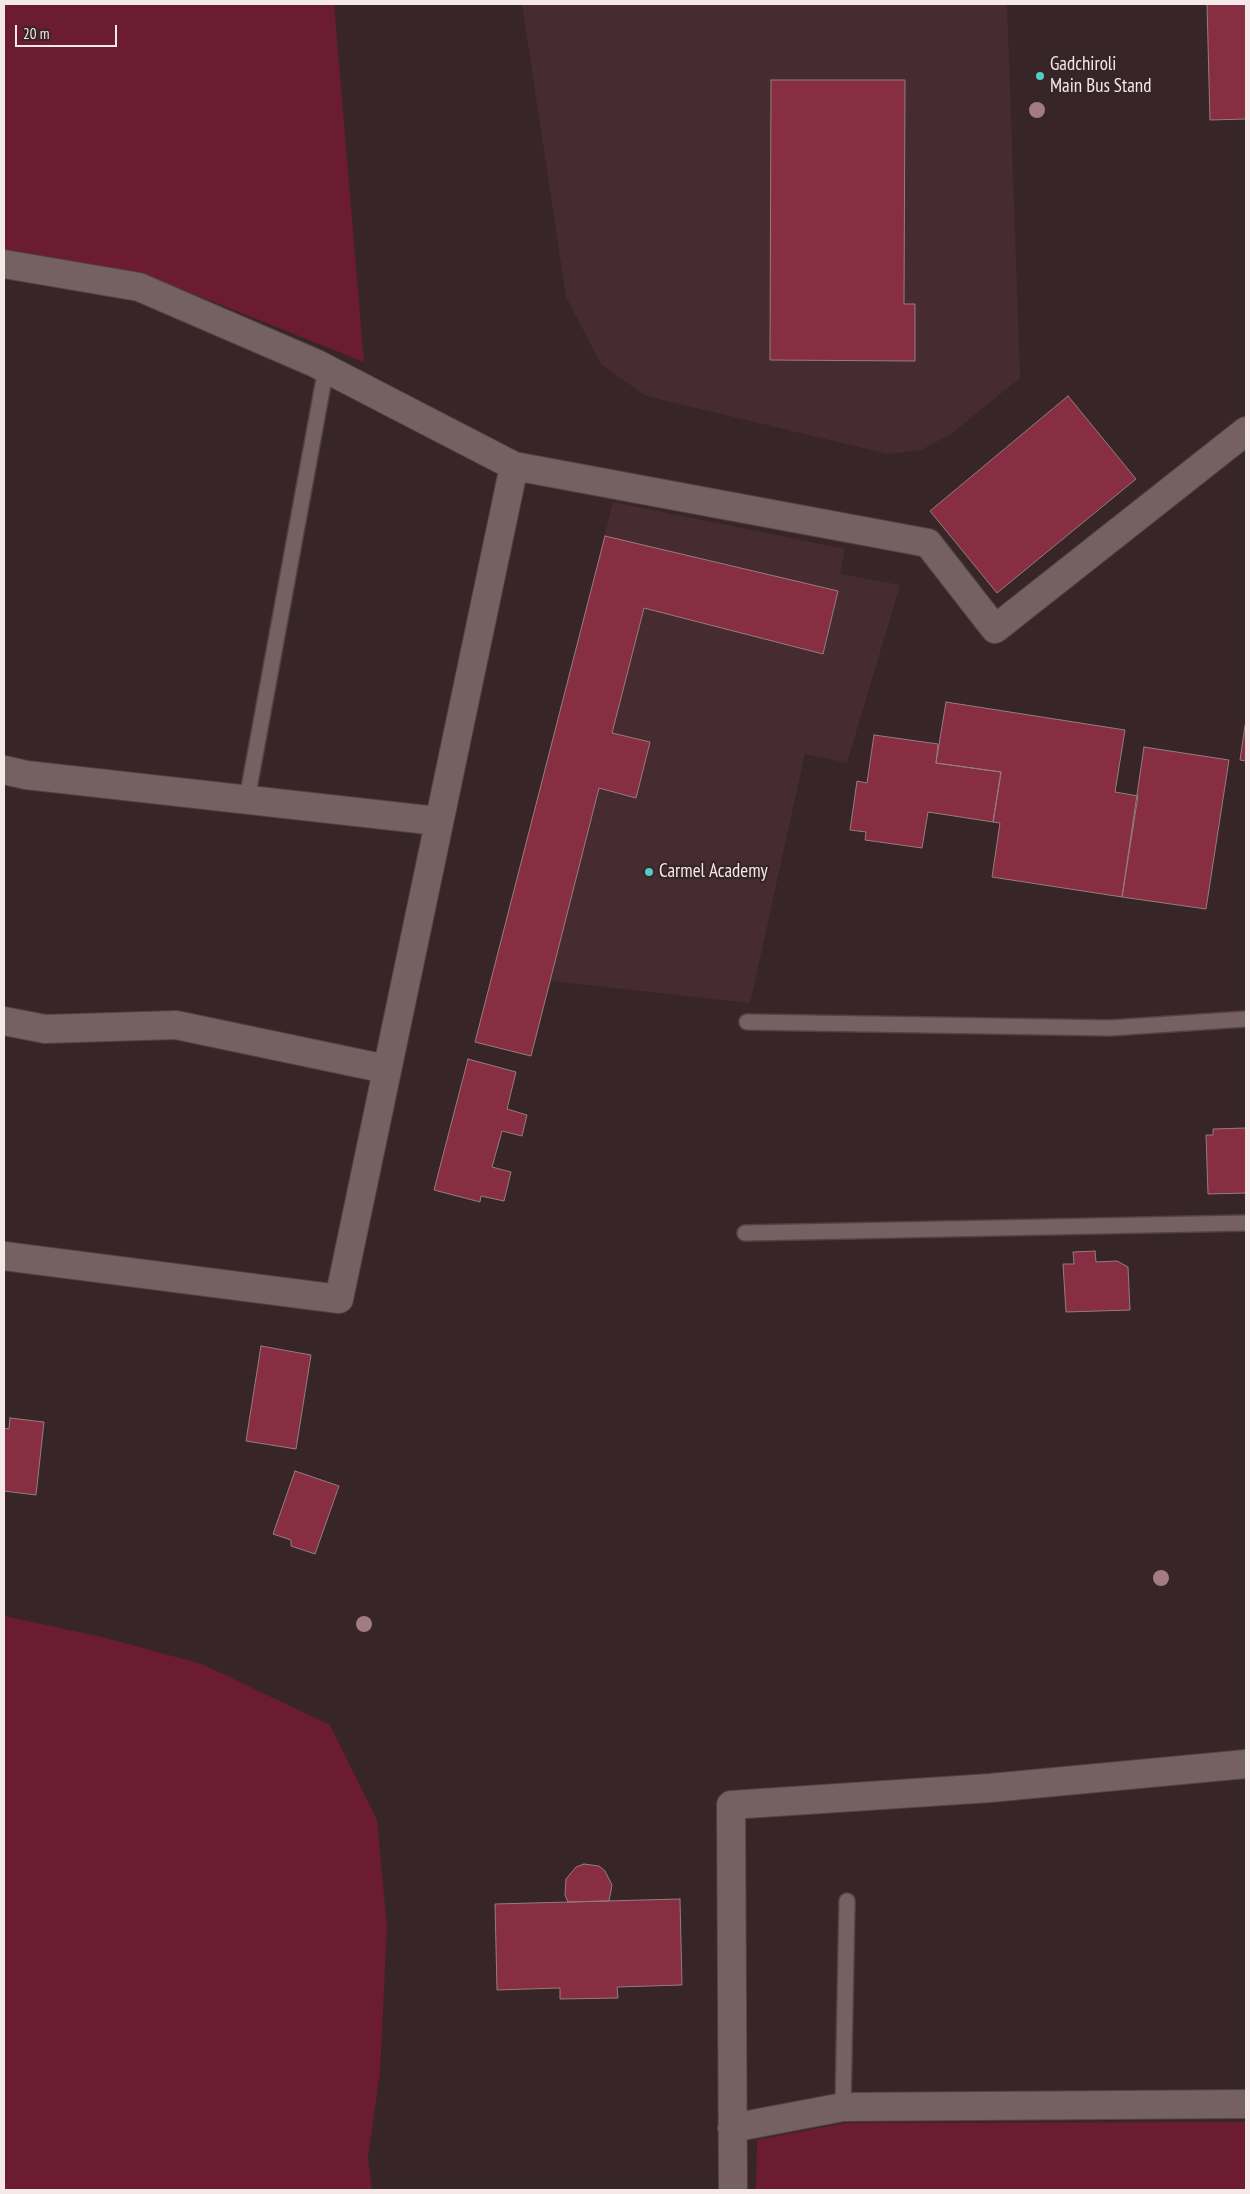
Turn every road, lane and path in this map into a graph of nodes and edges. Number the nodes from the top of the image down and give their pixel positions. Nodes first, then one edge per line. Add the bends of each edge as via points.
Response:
1 (4, 264) edge
2 (326, 368) junction
3 (1246, 431) edge
4 (514, 466) junction
5 (4, 770) edge
6 (247, 799) junction
7 (438, 821) junction
8 (1246, 1020) edge
9 (4, 1021) edge
10 (747, 1022) dead end
11 (386, 1069) junction
12 (1246, 1223) edge
13 (745, 1233) dead end
14 (4, 1256) edge
15 (1246, 1764) edge
16 (847, 1902) dead end
17 (1246, 2104) edge
18 (843, 2108) junction
19 (732, 2128) junction
20 (733, 2190) edge

1 - 2 street via 139,287
2 - 4 street
2 - 6 lane
3 - 4 street via 995,629 928,543
4 - 7 street
5 - 6 street
6 - 7 street
7 - 11 street
8 - 10 lane via 1110,1028
9 - 11 street via 45,1029 176,1024
11 - 14 street via 339,1299
12 - 13 lane
15 - 19 street via 990,1788 731,1805
16 - 18 lane
17 - 18 street
18 - 19 street
19 - 20 street

